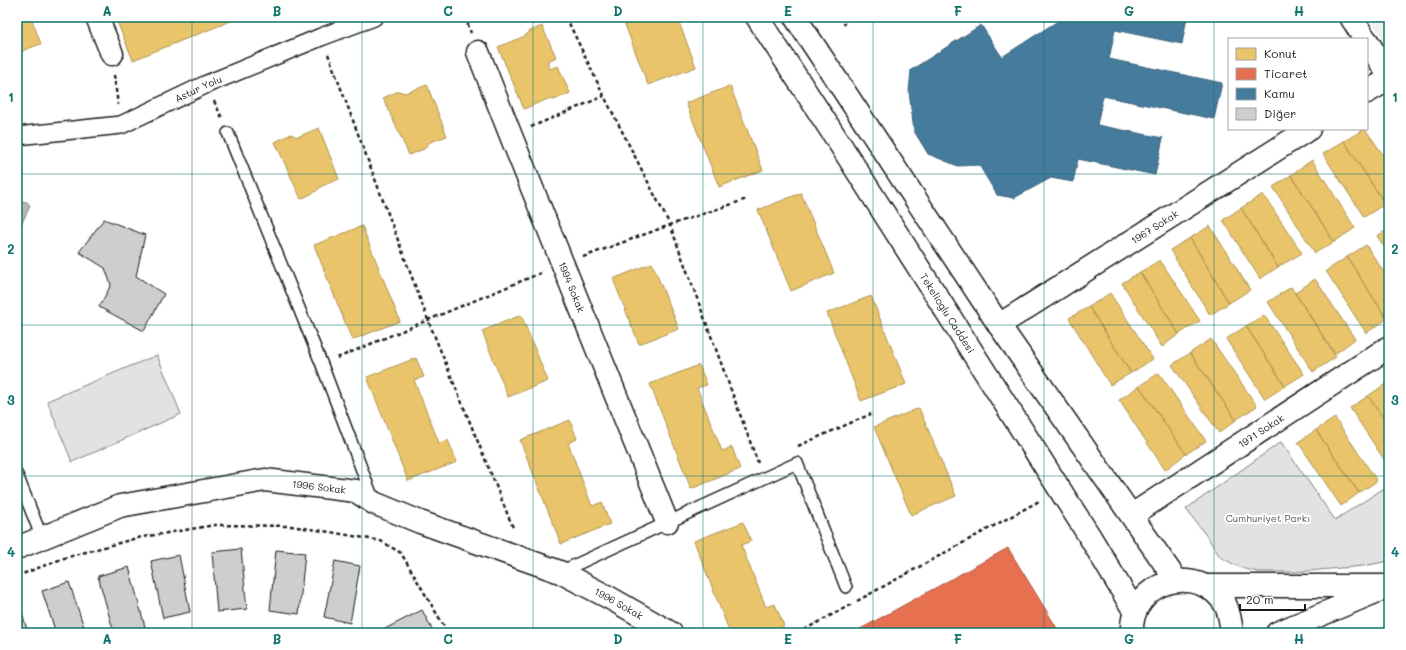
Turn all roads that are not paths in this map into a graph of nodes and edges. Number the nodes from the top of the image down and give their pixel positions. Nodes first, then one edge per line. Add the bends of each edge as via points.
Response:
1 (97, 17) edge
2 (374, 17) edge
3 (757, 17) edge
4 (795, 17) edge
5 (1351, 17) edge
6 (1365, 38) edge
7 (1368, 43) edge
8 (478, 52) dead end
9 (112, 54) road end
10 (1389, 77) edge
11 (1368, 91) edge
12 (1307, 130) edge
13 (228, 133) road end
14 (17, 136) edge
15 (999, 325) junction
16 (1389, 347) edge
17 (17, 475) edge
18 (374, 503) junction
19 (1132, 515) junction
20 (667, 522) junction
21 (42, 538) junction
22 (17, 548) edge
23 (560, 572) junction
24 (1176, 580) junction
25 (1205, 586) junction
26 (1389, 586) edge
27 (846, 587) dead end
28 (1131, 626) edge
29 (671, 633) edge
30 (1232, 633) edge
31 (1277, 633) edge

1 - 9 street
2 - 14 street, Astur Yolu via 207,84 121,125
3 - 28 street, Tekelioglu Caddesi via 1082,524
4 - 15 street
5 - 6 street
7 - 10 street
8 - 20 street, 1994 Sokak
10 - 11 street
12 - 15 street, 1967 Sokak
13 - 18 lane via 322,364
15 - 19 street
16 - 19 street, 1971 Sokak
17 - 21 lane
18 - 21 street, 1996 Sokak via 356,491 265,480 120,506
18 - 23 street, 1996 Sokak
19 - 24 street
20 - 23 lane
20 - 27 lane via 798,463
21 - 22 street, 1996 Sokak
23 - 29 street, 1996 Sokak
24 - 25 street via 1191,581
24 - 28 street via 1151,590 1142,600
25 - 26 street
25 - 30 street via 1226,606
26 - 31 street

